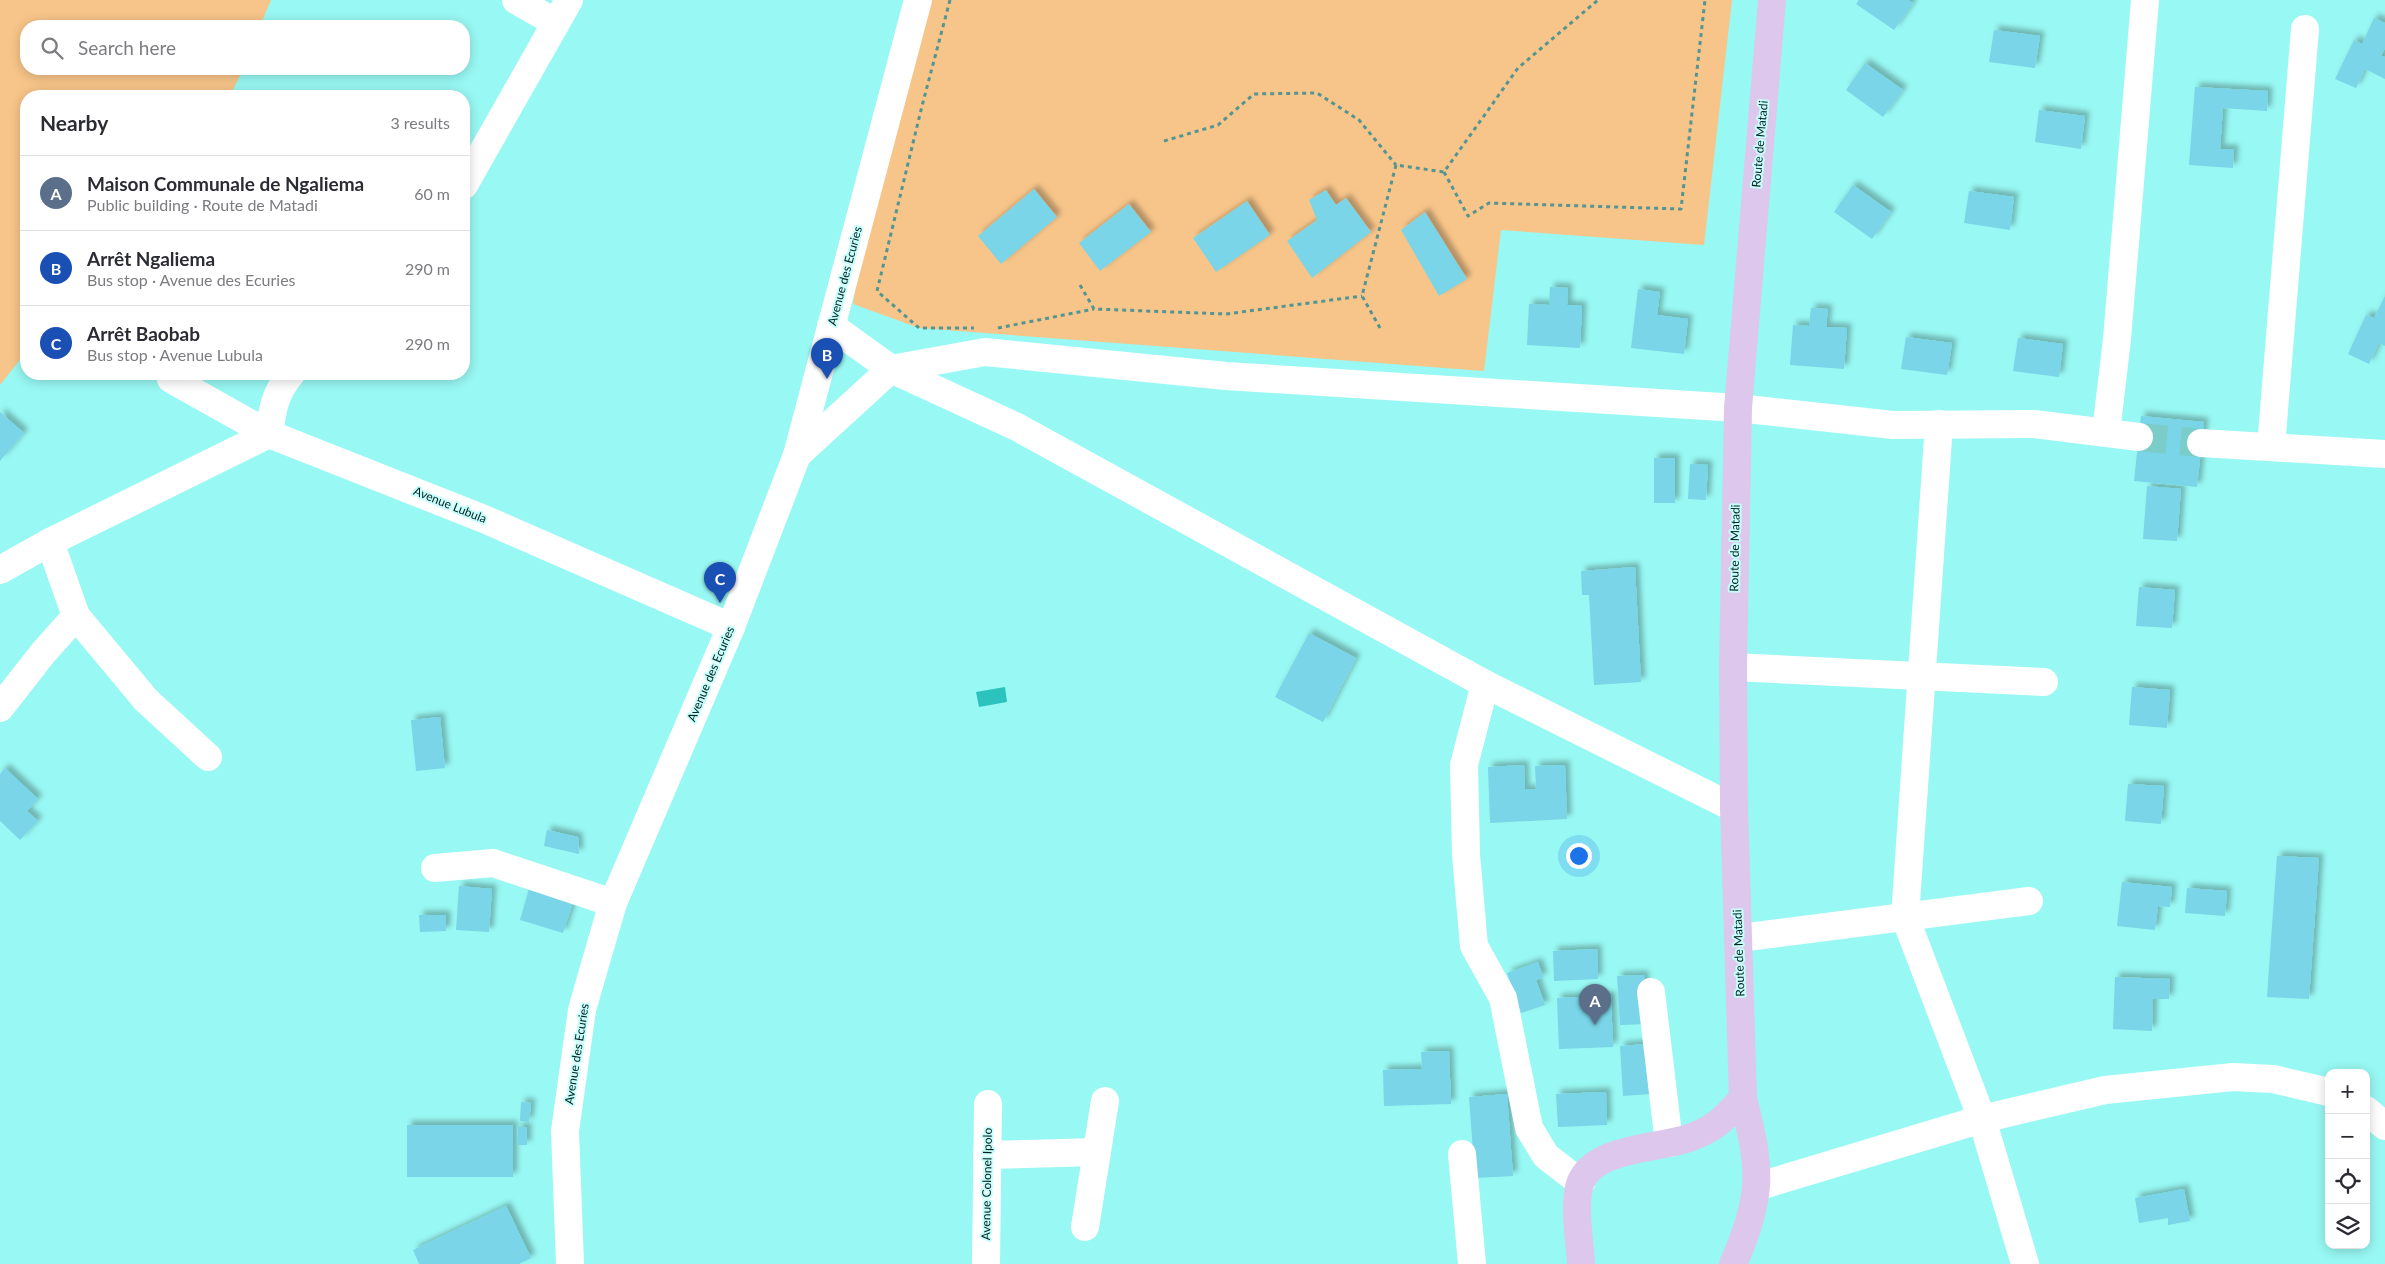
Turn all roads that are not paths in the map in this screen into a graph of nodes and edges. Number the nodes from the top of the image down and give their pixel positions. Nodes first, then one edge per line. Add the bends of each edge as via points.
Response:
1 (516, 0) edge
2 (918, 0) edge
3 (1772, 0) edge
4 (2144, 0) edge
5 (563, 12) edge
6 (2305, 30) dead end
7 (470, 175) edge
8 (832, 326) junction
9 (891, 369) junction
10 (173, 380) edge
11 (286, 380) edge
12 (1738, 408) junction
13 (1939, 424) junction
14 (2106, 432) junction
15 (269, 434) junction
16 (2139, 437) tunnel mouth
17 (2201, 443) tunnel mouth
18 (2271, 448) junction
19 (797, 454) junction
20 (2385, 454) edge
21 (50, 542) junction
22 (0, 570) edge
23 (76, 616) junction
24 (731, 627) junction
25 (1732, 667) junction
26 (1921, 676) junction
27 (2044, 682) dead end
28 (1485, 684) junction
29 (0, 708) edge
30 (208, 757) dead end
31 (1734, 808) junction
32 (435, 868) dead end
33 (2029, 901) dead end
34 (613, 903) junction
35 (1905, 917) junction
36 (1739, 938) junction
37 (1651, 992) dead end
38 (2325, 1091) edge
39 (1743, 1098) junction
40 (1105, 1101) dead end
41 (988, 1104) dead end
42 (2370, 1113) edge
43 (1982, 1119) junction
44 (2385, 1126) edge
45 (1669, 1143) junction
46 (1096, 1152) junction
47 (1462, 1154) dead end
48 (987, 1155) junction
49 (1580, 1184) junction
50 (1756, 1187) junction
51 (1084, 1228) dead end
52 (570, 1264) edge
53 (986, 1264) edge
54 (1472, 1264) edge
55 (1581, 1264) edge
56 (1732, 1264) edge
57 (2025, 1264) edge

1 - 5 street
2 - 8 street, Avenue des Ecuries
3 - 12 main road, Route de Matadi
4 - 14 street via 2117,339
5 - 7 street
6 - 18 street
8 - 9 street
8 - 19 street, Avenue des Ecuries
9 - 12 street via 986,352 1226,376
9 - 19 street
9 - 28 street via 1017,427
10 - 15 street, Avenue Lubula
11 - 15 street via 272,408
12 - 13 street via 1893,425
12 - 25 main road, Route de Matadi
13 - 14 street via 2034,424
13 - 26 street
14 - 16 street
15 - 21 street
15 - 24 street, Avenue Lubula via 484,518
17 - 18 street
18 - 20 street
19 - 24 street, Avenue des Ecuries
21 - 22 street
21 - 23 street
23 - 29 street
23 - 30 street via 146,700
24 - 34 street, Avenue des Ecuries
25 - 26 street
25 - 31 main road, Route de Matadi
26 - 27 street
26 - 35 street
28 - 31 street
28 - 49 street via 1464,765 1466,855 1474,946 1503,998 1529,1128 1546,1156
31 - 36 main road, Route de Matadi
32 - 34 street via 493,863
33 - 35 street
34 - 52 street, Avenue des Ecuries via 582,1010 565,1131
35 - 36 street
35 - 43 street
36 - 39 main road, Route de Matadi
37 - 45 street
38 - 43 street via 2272,1079 2233,1077 2106,1090
39 - 45 main road via 1719,1124
39 - 50 main road, Route de Matadi via 1754,1143
40 - 46 street
41 - 48 street, Avenue Colonel Ipolo
42 - 44 street
43 - 50 street
43 - 57 street
45 - 49 main road via 1605,1159 1590,1168
46 - 48 street
46 - 51 street
47 - 54 street
48 - 53 street, Avenue Colonel Ipolo
49 - 55 main road
50 - 56 main road, Route de Matadi via 1743,1242

